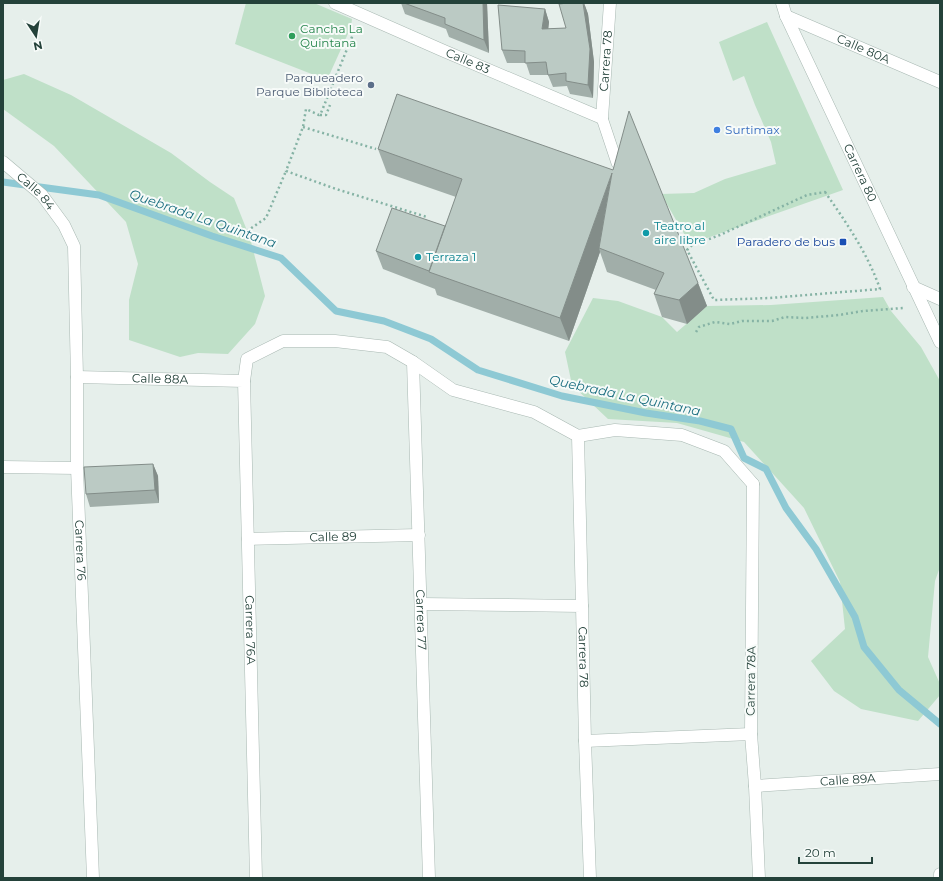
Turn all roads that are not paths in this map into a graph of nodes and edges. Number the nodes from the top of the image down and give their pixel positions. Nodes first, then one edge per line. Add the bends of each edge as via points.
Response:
1 (336, 3) edge
2 (610, 3) edge
3 (782, 3) edge
4 (786, 16) junction
5 (940, 82) edge
6 (602, 118) junction
7 (5, 163) edge
8 (617, 163) edge
9 (64, 225) joint
10 (913, 287) junction
11 (940, 299) edge
12 (940, 342) edge
13 (413, 362) junction
14 (77, 377) junction
15 (244, 381) junction
16 (578, 436) junction
17 (3, 467) edge
18 (77, 468) junction
19 (419, 535) junction
20 (248, 539) junction
21 (421, 604) junction
22 (582, 606) junction
23 (751, 734) junction
24 (585, 741) junction
25 (940, 774) edge
26 (755, 786) junction
27 (940, 874) edge
28 (93, 878) edge
29 (256, 878) edge
30 (429, 878) edge
31 (590, 878) edge
32 (758, 878) edge
33 (940, 878) edge

1 - 6 street, Calle 83
2 - 6 street, Carrera 78
3 - 4 street, Carrera 80
4 - 5 street, Calle 80A
4 - 10 street, Carrera 80
6 - 8 lane
7 - 9 street, Calle 84 via 42,195
9 - 14 street, Carrera 76 via 74,246
10 - 11 street
10 - 12 street, Carrera 80
13 - 15 street, Carrera 76A via 387,347 334,341 283,341 247,359
13 - 16 street via 453,390 534,412
13 - 19 street, Carrera 77
14 - 15 street, Calle 88A
14 - 18 street, Carrera 76
15 - 20 street, Carrera 76A
16 - 22 street, Carrera 78
16 - 23 street, Carrera 78A via 615,430 682,435 724,451 753,484
17 - 18 street
18 - 28 street, Carrera 76
19 - 20 street, Calle 89
19 - 21 street, Carrera 77
20 - 29 street, Carrera 76A
21 - 22 street
21 - 30 street, Carrera 77
22 - 24 street, Carrera 78
23 - 24 street
23 - 26 street, Carrera 78A
24 - 31 street, Carrera 78
25 - 26 street, Calle 89A
26 - 32 street, Carrera 78A
27 - 33 street

